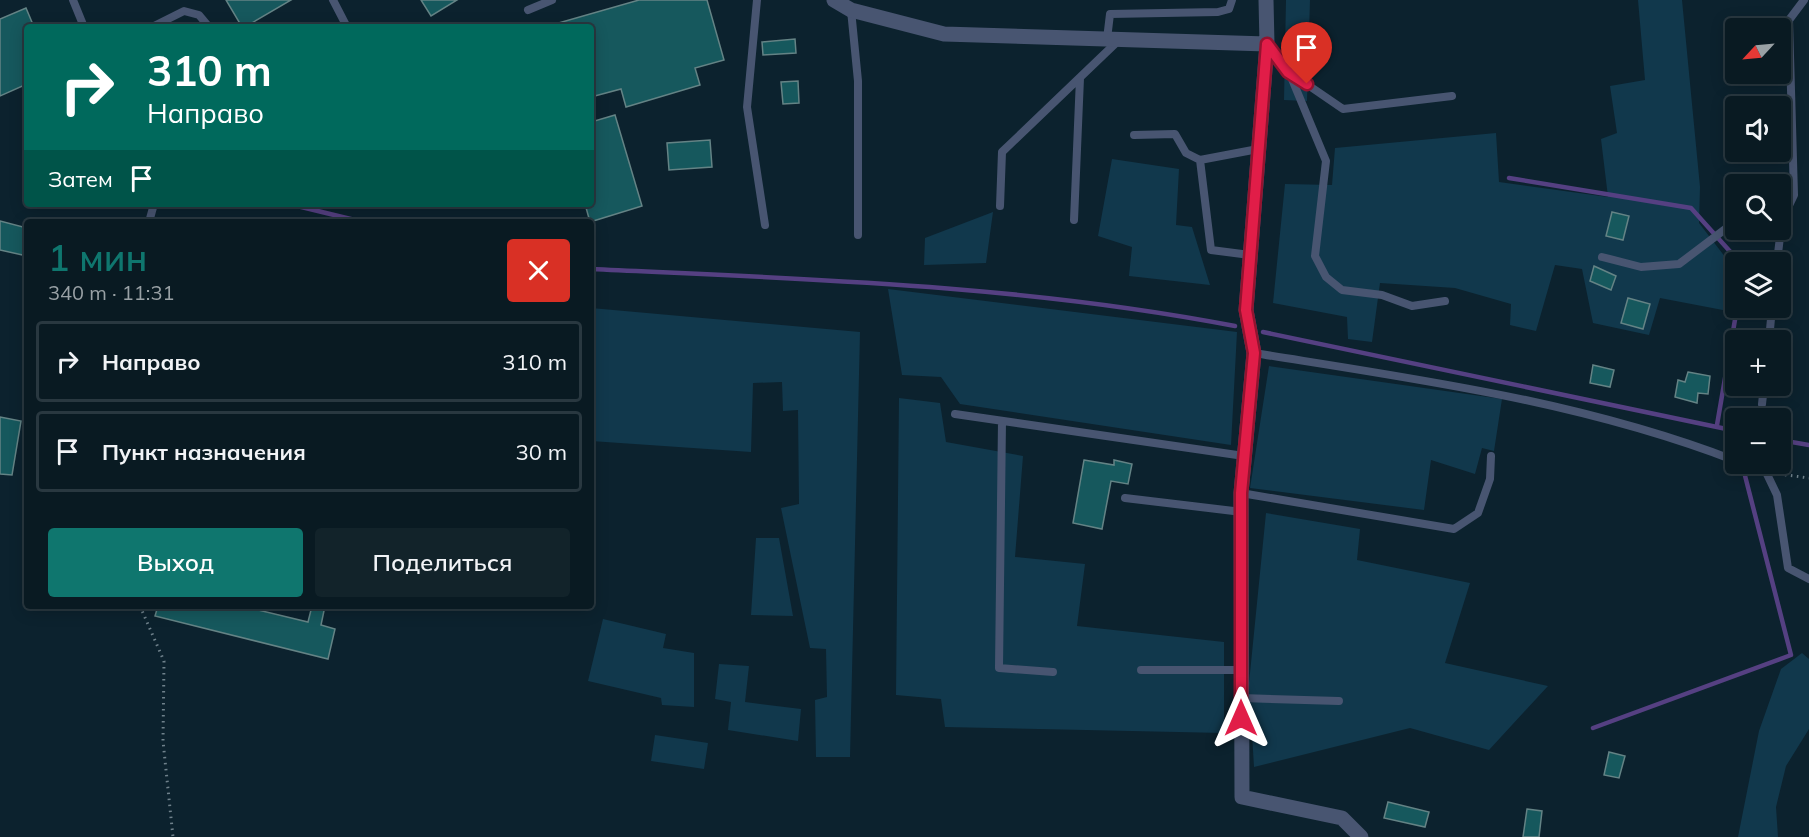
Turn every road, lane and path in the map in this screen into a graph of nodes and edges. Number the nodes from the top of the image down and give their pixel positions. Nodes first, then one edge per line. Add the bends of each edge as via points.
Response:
1 (73, 0) edge
2 (333, 0) edge
3 (552, 0) edge
4 (757, 0) edge
5 (834, 0) edge
6 (1232, 0) edge
7 (1266, 0) edge
8 (1804, 0) edge
9 (528, 10) dead end
10 (851, 10) junction
11 (83, 24) edge
12 (158, 24) edge
13 (206, 24) edge
14 (345, 24) edge
15 (1114, 39) junction
16 (1267, 44) junction
17 (1288, 72) junction
18 (1080, 78) junction
19 (1452, 96) dead end
20 (1134, 135) dead end
21 (1258, 149) junction
22 (1200, 160) junction
23 (1791, 201) edge
24 (1000, 206) dead end
25 (1074, 220) dead end
26 (765, 225) dead end
27 (1725, 228) edge
28 (858, 235) dead end
29 (1250, 255) junction
30 (1602, 257) dead end
31 (1445, 300) dead end
32 (1254, 353) junction
33 (1763, 396) edge
34 (1762, 404) dead end
35 (955, 414) dead end
36 (1002, 421) junction
37 (1244, 456) junction
38 (1491, 456) dead end
39 (1725, 456) edge
40 (1767, 474) edge
41 (1780, 474) edge
42 (1809, 478) edge
43 (1241, 493) junction
44 (1125, 498) dead end
45 (1242, 512) junction
46 (1809, 579) edge
47 (141, 609) edge
48 (1141, 670) dead end
49 (1240, 670) junction
50 (1053, 672) dead end
51 (1241, 698) junction
52 (1339, 701) dead end
53 (173, 837) edge
54 (1361, 837) edge

1 - 11 lane
2 - 14 lane
3 - 9 lane
4 - 26 lane via 747,107
5 - 10 street
6 - 15 lane via 1229,9 1218,12 1110,14
7 - 16 street
8 - 23 lane via 1790,20 1794,195
10 - 15 street via 944,34
10 - 28 lane via 858,81
12 - 13 lane via 184,11 199,15
15 - 16 street
15 - 18 lane
16 - 17 lane
16 - 21 street
17 - 19 lane via 1343,109
17 - 31 lane via 1326,161 1315,256 1326,277 1342,290 1382,295 1412,306
18 - 24 lane via 1002,152
18 - 25 lane
20 - 22 lane via 1175,134 1186,153
21 - 22 lane
21 - 29 street
22 - 29 lane via 1211,250
27 - 30 lane via 1679,264 1641,267
29 - 32 street via 1246,310
32 - 37 street
32 - 39 lane via 1496,392 1679,439
33 - 34 lane
35 - 36 lane
36 - 37 lane
36 - 50 lane via 999,668
37 - 43 street
38 - 43 lane via 1490,479 1478,513 1454,529
40 - 46 lane via 1777,495 1788,568
41 - 42 path
43 - 45 street
44 - 45 lane
45 - 49 street
47 - 53 path via 164,661 163,741
48 - 49 lane
49 - 51 street
51 - 52 lane
51 - 54 street via 1242,796 1342,818

